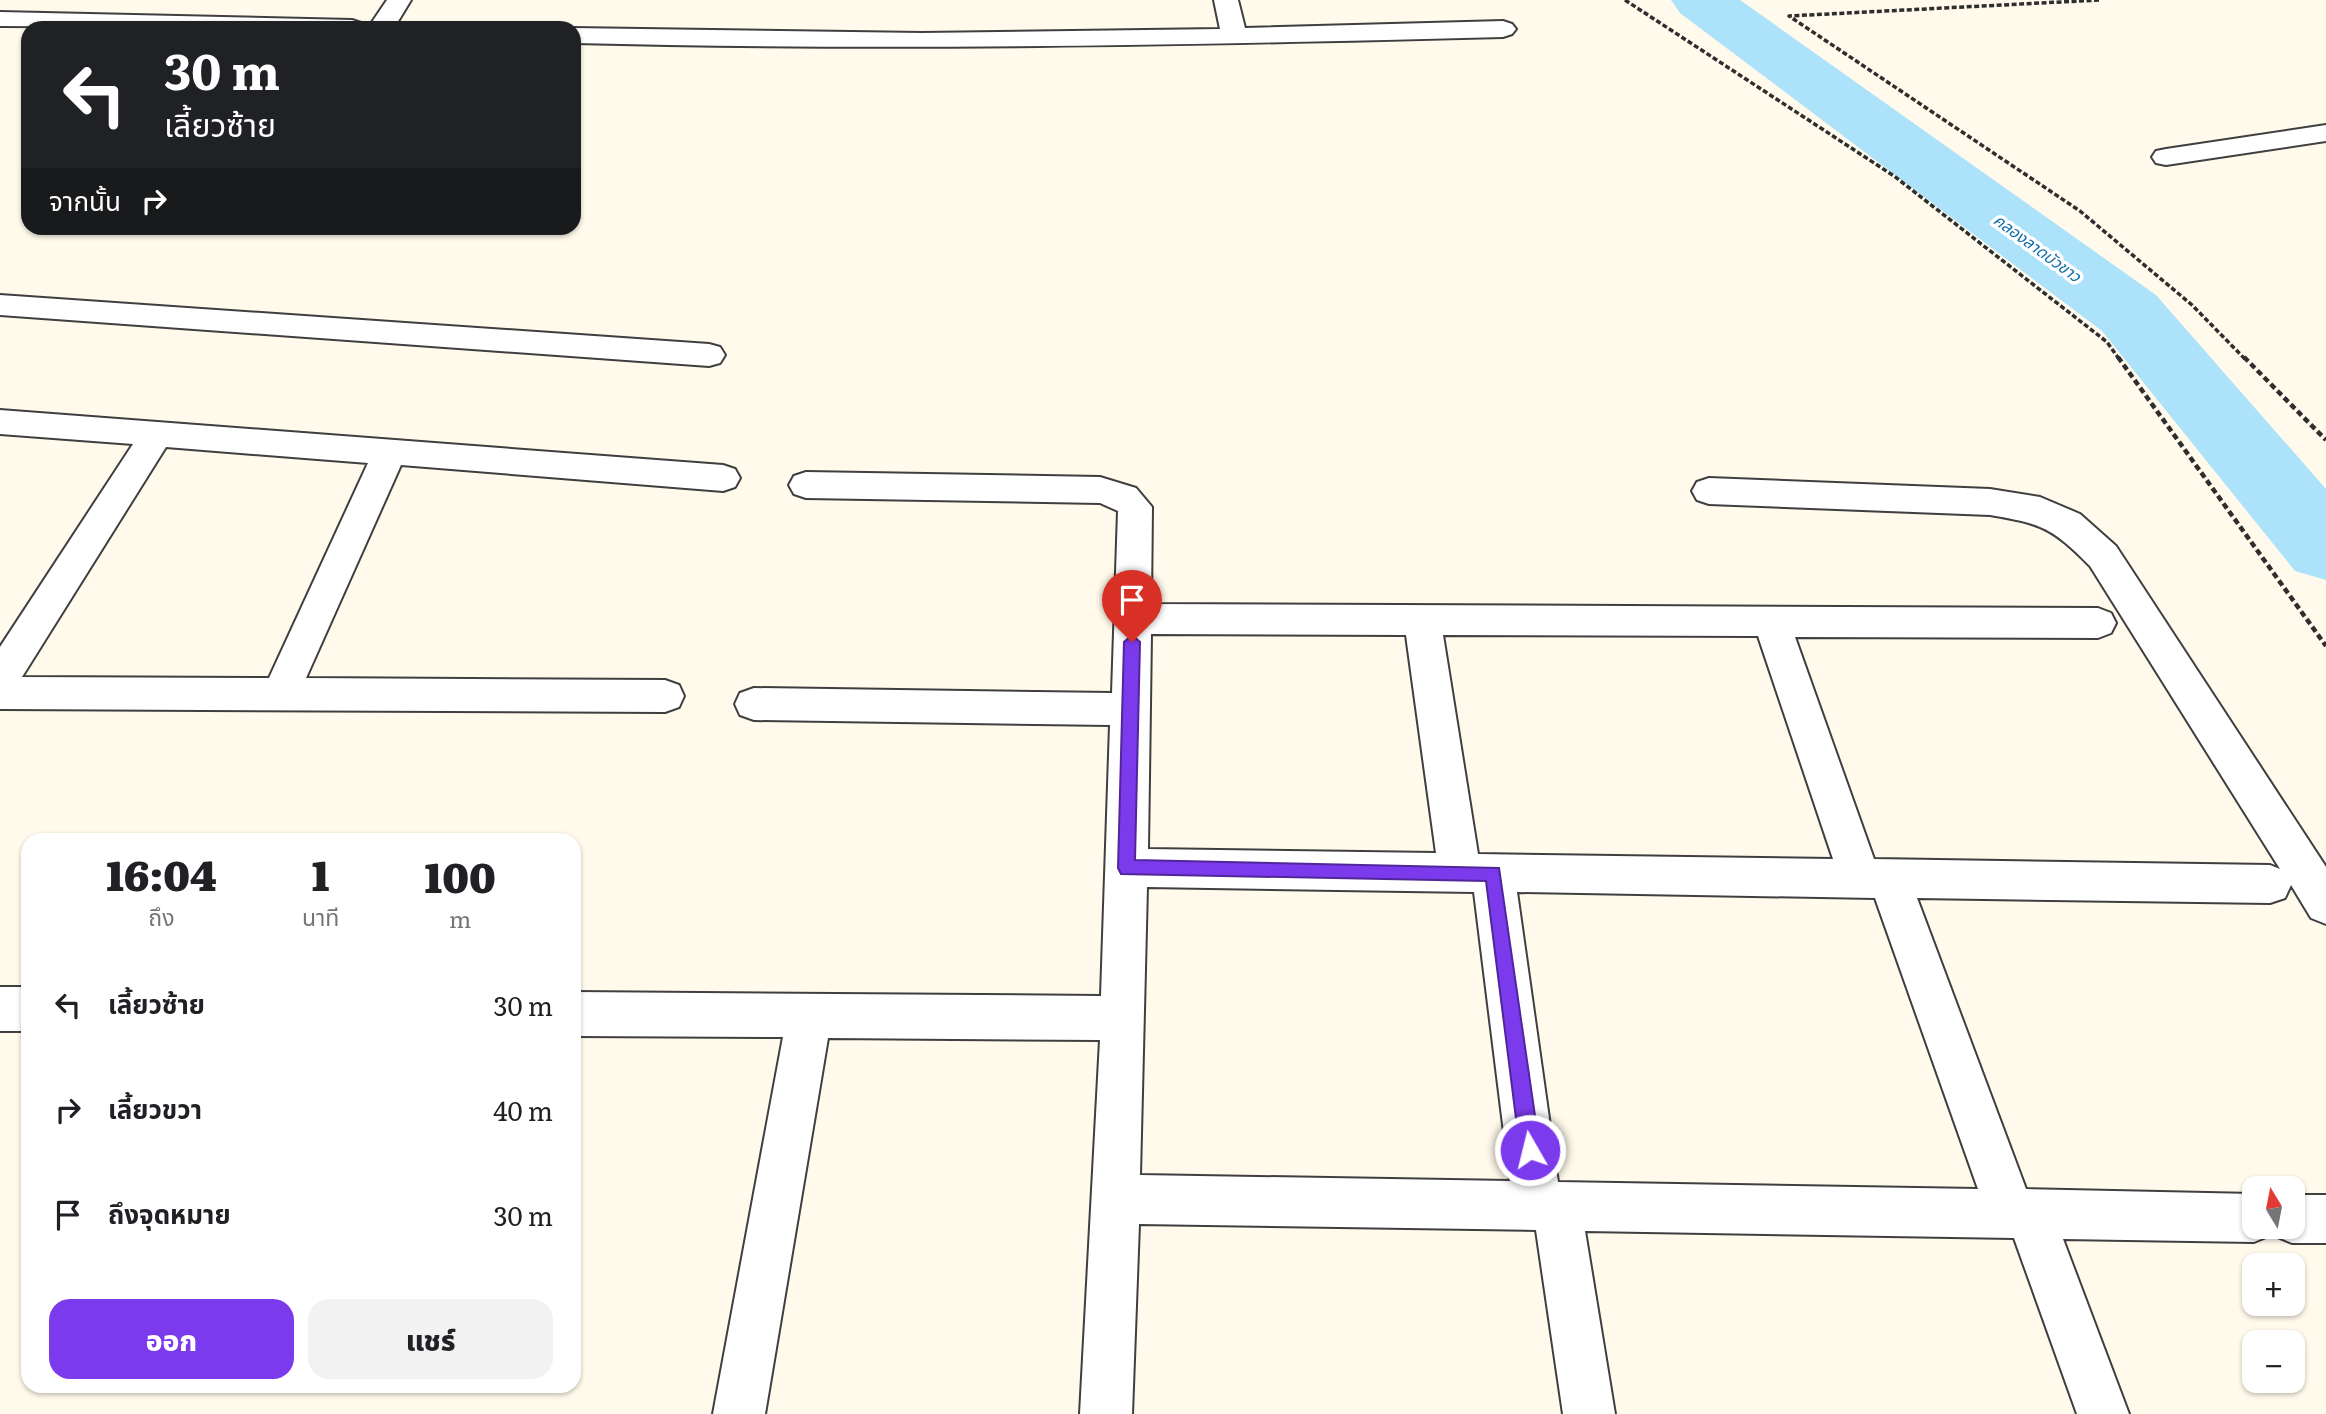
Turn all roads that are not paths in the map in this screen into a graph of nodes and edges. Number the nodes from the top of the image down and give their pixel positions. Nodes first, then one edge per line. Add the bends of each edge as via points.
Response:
1 (399, 0) edge
2 (1226, 0) edge
3 (0, 19) edge
4 (78, 21) edge
5 (386, 21) edge
6 (1503, 29) dead end
7 (581, 36) edge
8 (1235, 37) junction
9 (2326, 133) edge
10 (2166, 158) dead end
11 (0, 305) edge
12 (709, 355) dead end
13 (0, 422) edge
14 (157, 434) junction
15 (390, 452) junction
16 (723, 478) dead end
17 (806, 485) dead end
18 (1709, 491) dead end
19 (1132, 619) junction
20 (1422, 620) junction
21 (1771, 621) junction
22 (2098, 623) dead end
23 (0, 679) edge
24 (0, 692) edge
25 (280, 695) junction
26 (665, 696) dead end
27 (754, 704) dead end
28 (1130, 709) junction
29 (1127, 868) junction
30 (1477, 873) junction
31 (1875, 878) junction
32 (2270, 884) dead end
33 (2326, 904) edge
34 (0, 1009) edge
35 (21, 1009) edge
36 (581, 1014) edge
37 (809, 1016) junction
38 (1123, 1018) junction
39 (1115, 1199) junction
40 (1547, 1205) junction
41 (2019, 1212) junction
42 (2242, 1217) edge
43 (2305, 1219) edge
44 (2326, 1219) edge
45 (739, 1414) edge
46 (1106, 1414) edge
47 (1589, 1414) edge
48 (2103, 1414) edge

1 - 5 street
2 - 8 street
3 - 4 street
6 - 8 street
7 - 8 street via 759,42
9 - 10 street
11 - 12 street
13 - 14 street
14 - 15 street
14 - 23 street
15 - 16 street
15 - 25 street
17 - 19 street via 1100,490 1124,497 1135,507
18 - 33 street via 1990,502 2040,510 2068,523 2103,556
19 - 20 street
19 - 28 street
20 - 21 street
20 - 30 street
21 - 22 street
21 - 31 street
24 - 25 street
25 - 26 street
27 - 28 street
28 - 29 street
29 - 30 street
29 - 38 street
30 - 31 street
30 - 40 street
31 - 32 street
31 - 41 street
34 - 35 street
36 - 37 street
37 - 38 street
37 - 45 street
38 - 39 street
39 - 40 street
39 - 46 street
40 - 41 street
40 - 47 street
41 - 42 street
41 - 48 street
43 - 44 street

